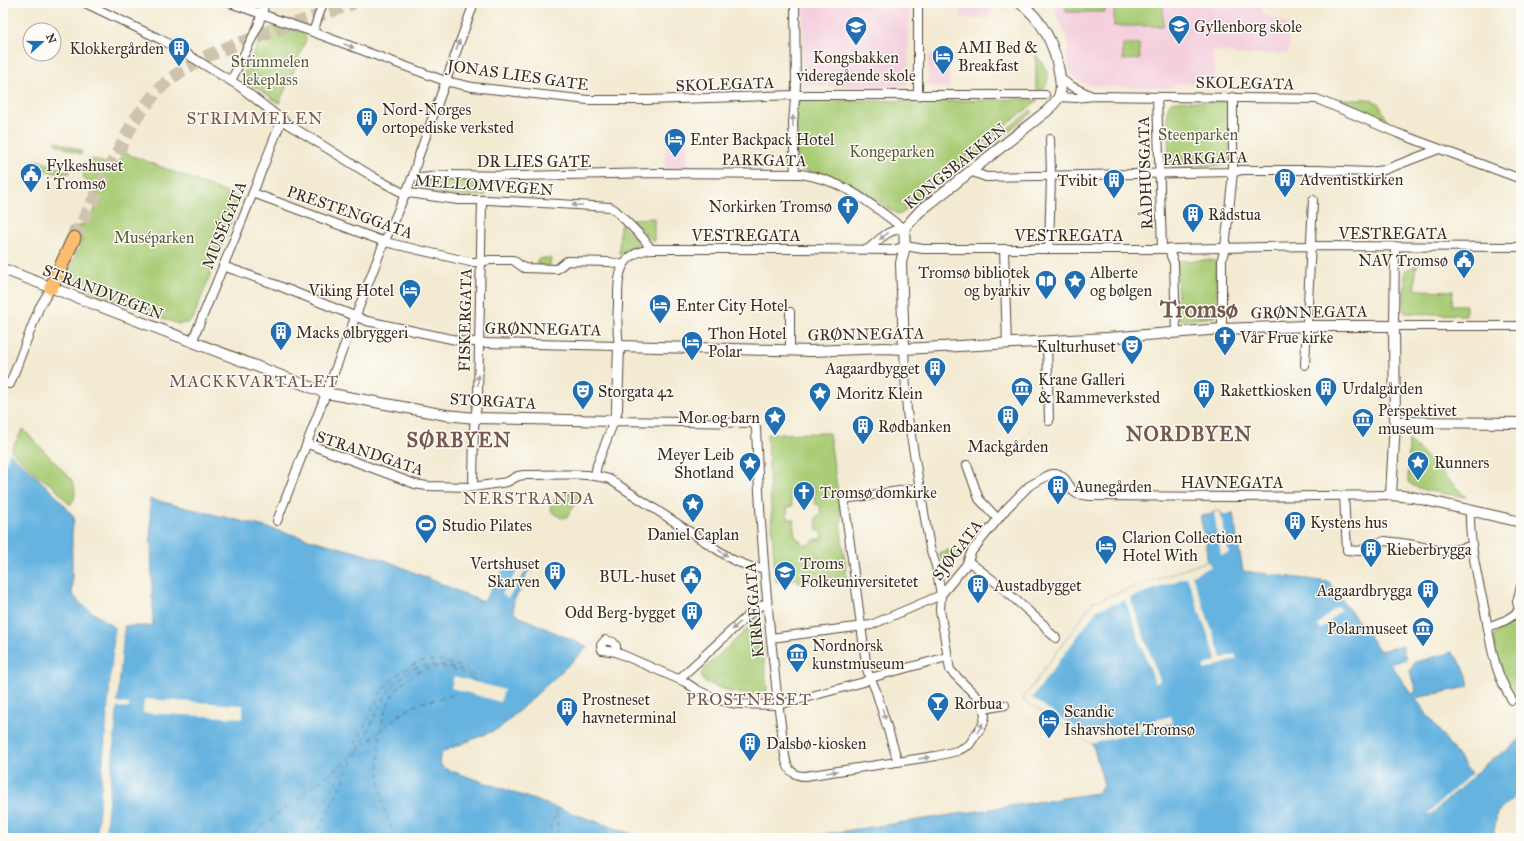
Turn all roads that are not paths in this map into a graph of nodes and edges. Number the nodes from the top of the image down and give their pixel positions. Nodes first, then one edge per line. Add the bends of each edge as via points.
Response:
1 (85, 3) edge
2 (230, 3) edge
3 (265, 3) edge
4 (323, 3) edge
5 (474, 3) edge
6 (795, 3) edge
7 (918, 3) edge
8 (1025, 4) edge
9 (262, 15) junction
10 (313, 32) junction
11 (1060, 78) junction
12 (445, 81) junction
13 (231, 82) junction
14 (795, 95) junction
15 (1044, 95) dead end
16 (918, 96) junction
17 (1093, 96) junction
18 (1059, 97) junction
19 (1157, 97) junction
20 (1233, 97) junction
21 (599, 100) joint
22 (282, 119) junction
23 (1050, 139) dead end
24 (1439, 149) junction
25 (970, 171) junction
26 (1233, 172) junction
27 (656, 173) joint
28 (795, 174) junction
29 (1159, 174) junction
30 (413, 176) junction
31 (1051, 176) junction
32 (1521, 179) edge
33 (253, 193) junction
34 (405, 193) junction
35 (482, 200) junction
36 (1313, 200) dead end
37 (904, 229) junction
38 (74, 238) tunnel mouth
39 (385, 242) junction
40 (905, 246) junction
41 (1310, 246) junction
42 (1395, 247) junction
43 (1521, 247) edge
44 (1166, 248) junction
45 (1225, 248) junction
46 (652, 249) junction
47 (1004, 249) junction
48 (1049, 249) junction
49 (867, 250) junction
50 (480, 262) junction
51 (623, 265) junction
52 (223, 266) junction
53 (3, 270) edge
54 (51, 288) junction
55 (790, 312) dead end
56 (357, 316) junction
57 (1308, 326) junction
58 (1394, 326) junction
59 (1521, 326) edge
60 (1222, 329) junction
61 (1176, 332) junction
62 (1047, 341) junction
63 (192, 342) junction
64 (479, 342) junction
65 (1007, 344) junction
66 (619, 346) junction
67 (904, 349) junction
68 (790, 350) junction
69 (1305, 365) dead end
70 (3, 383) edge
71 (326, 393) junction
72 (475, 418) junction
73 (614, 421) junction
74 (1049, 421) dead end
75 (1395, 422) junction
76 (1521, 423) edge
77 (755, 426) joint
78 (308, 444) junction
79 (967, 465) dead end
80 (595, 476) junction
81 (473, 487) junction
82 (920, 488) junction
83 (1073, 491) joint
84 (1391, 495) junction
85 (1344, 496) junction
86 (1470, 510) junction
87 (998, 519) junction
88 (278, 521) dead end
89 (1521, 522) edge
90 (1472, 546) junction
91 (968, 561) junction
92 (764, 568) junction
93 (1521, 586) edge
94 (941, 595) junction
95 (767, 603) junction
96 (1520, 610) edge
97 (861, 627) junction
98 (1488, 627) junction
99 (771, 638) junction
100 (1056, 638) dead end
101 (616, 652) dead end
102 (947, 657) junction
103 (870, 678) junction
104 (679, 679) junction
105 (1512, 700) dead end
106 (778, 705) junction
107 (1005, 705) dead end
108 (984, 709) junction
109 (898, 762) junction

1 - 13 street, MELLOMVEGEN via 162,40
2 - 9 street, JONAS LIES GATE
3 - 9 street
4 - 10 street
12 -> 5 street
6 - 14 street
7 - 16 street
8 - 11 street via 1048,37 1056,56
9 - 10 street, JONAS LIES GATE
9 - 13 street
10 -> 12 street, JONAS LIES GATE
11 - 17 street, SKOLEGATA
11 - 18 street
12 - 21 street, JONAS LIES GATE via 477,87
12 - 30 street
13 - 22 street, MELLOMVEGEN
14 - 16 street, SKOLEGATA
14 - 21 street, SKOLEGATA
28 -> 14 street
15 - 16 street, SKOLEGATA
17 - 18 street, SKOLEGATA
17 - 19 street, SKOLEGATA
18 - 25 street, KONGSBAKKEN via 1034,122
19 - 20 street, SKOLEGATA
19 - 29 street, RÅDHUSGATA
20 - 24 street, SKOLEGATA via 1317,99
20 - 26 street
22 - 33 street, MUSÉGATA
22 - 34 street, MELLOMVEGEN via 375,178
23 - 31 street
24 - 26 street, PARKGATA via 1384,170 1370,172
24 - 32 street, SKOLEGATA
25 - 31 street, PARKGATA via 986,177
25 - 37 street, KONGSBAKKEN via 919,212
26 - 29 street, PARKGATA
26 - 45 street
27 - 28 street, PARKGATA
27 - 30 street, DR LIES GATE via 446,175 422,178
28 - 37 street, PARKGATA via 814,175 842,186 865,199
29 - 31 street, PARKGATA
29 - 44 street, RÅDHUSGATA
30 - 34 street
31 - 48 street
33 - 39 street, PRESTENGGATA
33 - 52 street, MUSÉGATA
34 - 35 street, MELLOMVEGEN via 446,199
34 - 39 street
46 -> 35 street, MELLOMVEGEN via 610,207
35 - 50 street, FISKERGATA
36 - 41 street
37 - 40 street
37 -> 49 street, KONGSBAKKEN via 892,230
38 - 54 main road
39 - 50 street, PRESTENGGATA via 470,262
39 - 56 street
40 - 47 street, VESTREGATA via 923,249
40 - 49 street, VESTREGATA via 894,250
40 - 67 street via 901,263
41 - 42 street, VESTREGATA
41 - 45 street, VESTREGATA
41 - 57 street
42 - 43 street, VESTREGATA
42 - 58 street
44 - 45 street, VESTREGATA
44 - 48 street, VESTREGATA
44 - 61 street, RÅDHUSGATA via 1174,263
45 - 60 street via 1222,258
46 - 49 street, VESTREGATA
46 - 51 street, VESTREGATA via 635,255
47 - 48 street, VESTREGATA
47 - 65 street
50 - 51 street, PRESTENGGATA via 513,260 524,268 543,269 557,269 567,261 610,262
50 - 64 street, FISKERGATA
51 - 66 street via 618,278
52 - 56 street, GRØNNEGATA
52 - 63 street, MUSÉGATA
53 - 54 street, STRANDVEGEN
54 - 63 street, STRANDVEGEN
54 - 70 street via 39,308 10,384
55 - 68 street
56 - 64 street, GRØNNEGATA via 398,328 461,341
56 - 71 street
57 - 58 street, GRØNNEGATA
57 - 60 street, GRØNNEGATA
57 - 69 street
58 - 59 street, GRØNNEGATA
58 - 75 street
60 - 61 street, GRØNNEGATA
61 - 62 street, GRØNNEGATA
62 - 65 street, GRØNNEGATA
62 - 74 street
63 - 71 street, STORGATA
64 - 66 street, GRØNNEGATA
72 -> 64 street, FISKERGATA
65 - 67 street, GRØNNEGATA
66 - 68 street, GRØNNEGATA
66 - 73 street via 617,409
67 - 68 street, GRØNNEGATA
67 - 82 street via 907,412
71 - 72 street, STORGATA
71 - 78 street
72 - 73 street, STORGATA
72 - 81 street, FISKERGATA
73 - 77 street, STORGATA via 749,422
73 - 80 street
75 - 76 street
75 - 84 street
77 - 92 street, KIRKEGATA
78 - 81 street, STRANDGATA via 415,484
78 - 88 street, STRANDGATA
79 - 87 street via 980,499
80 - 81 street, STRANDGATA via 524,475 507,482
80 -> 92 street, STRANDGATA via 610,479 736,562
82 - 94 street
82 - 97 street via 844,499
83 - 85 street, HAVNEGATA via 1090,496
83 - 87 street, SJØGATA via 1063,476 1047,476 1029,486
84 - 85 street, HAVNEGATA
84 - 86 street
85 - 90 street via 1347,550 1360,551 1372,544 1385,541 1441,551
86 - 89 street
86 - 90 street
87 - 91 street, SJØGATA via 972,551
90 - 98 street
91 - 94 street, SJØGATA
91 - 100 street via 998,584
92 - 95 street, KIRKEGATA
93 - 96 street via 1517,602
94 - 97 street, SJØGATA
94 - 102 street via 940,610
95 - 99 street, KIRKEGATA
95 -> 104 street via 755,609
96 - 98 street via 1506,620
97 - 99 street, SJØGATA
97 - 103 street
98 - 105 street via 1500,680
99 - 106 street, KIRKEGATA
101 - 104 street
102 - 103 street
102 - 108 street via 950,670 978,698
103 - 106 street via 864,682
103 -> 109 street
104 - 106 street via 697,690 729,703
106 -> 109 street, KIRKEGATA via 787,767 797,776
107 - 108 street
109 -> 108 street via 955,752 969,745 983,724

